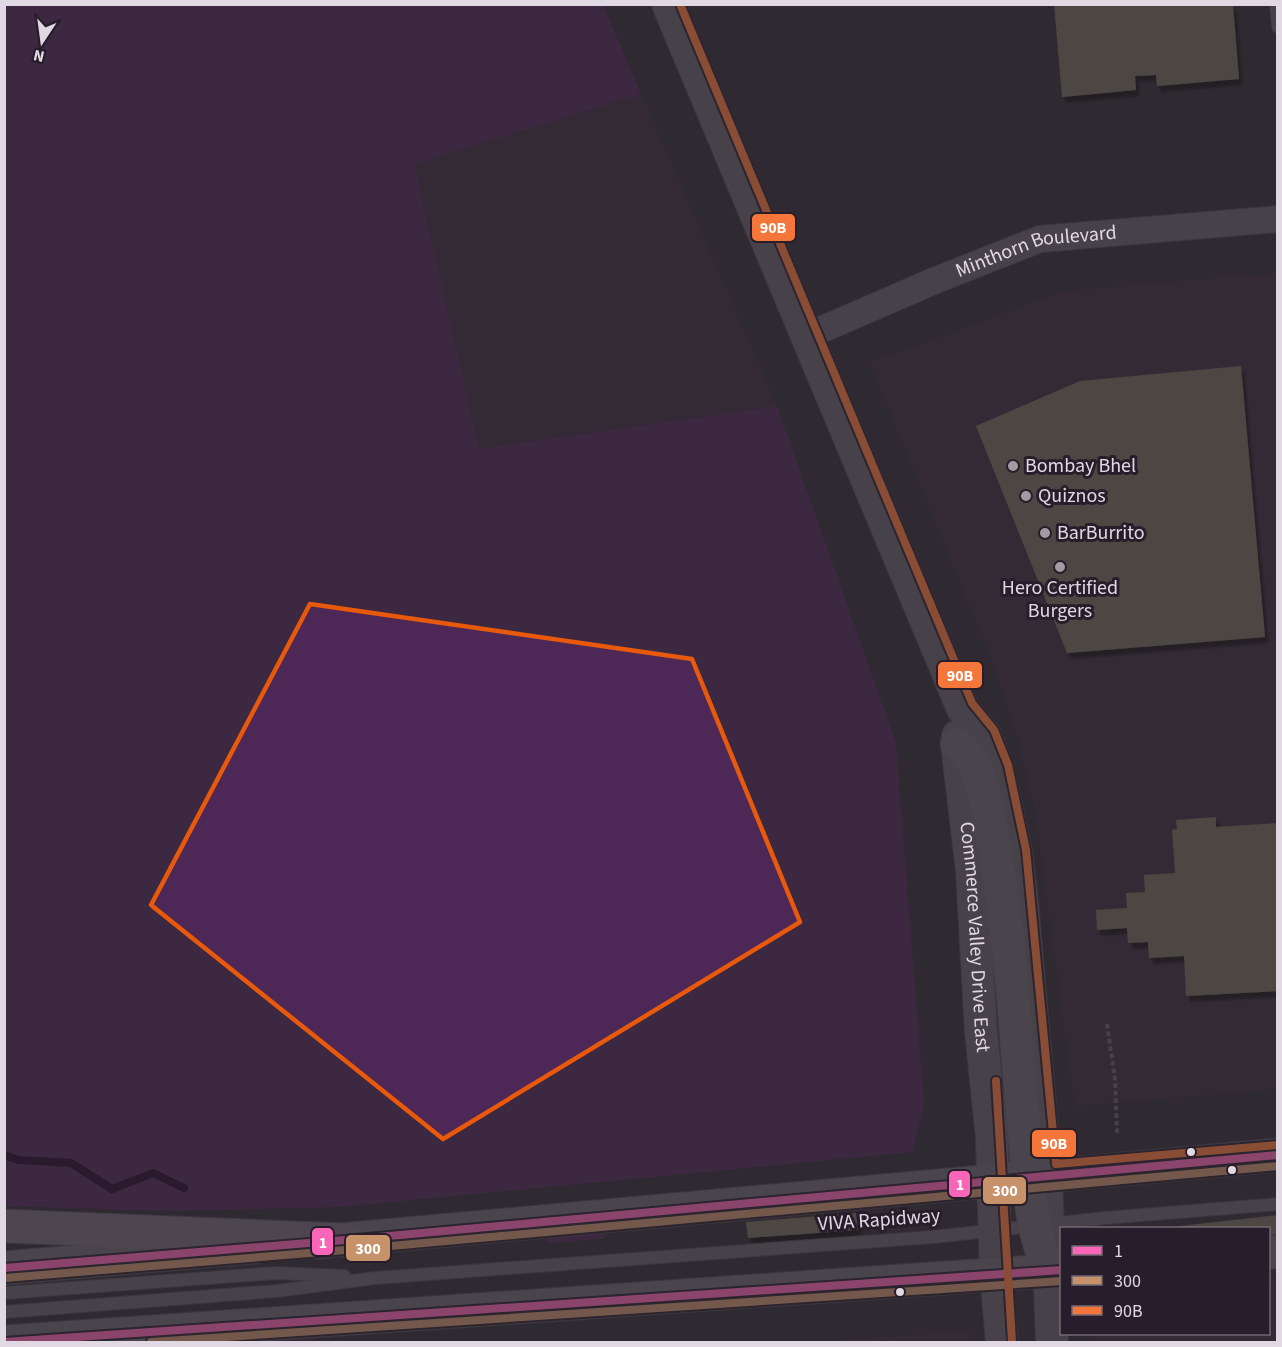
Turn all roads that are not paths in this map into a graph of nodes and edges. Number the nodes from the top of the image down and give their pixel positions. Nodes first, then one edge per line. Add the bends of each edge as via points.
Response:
1 (668, 4) edge
2 (1276, 4) edge
3 (1278, 27) edge
4 (1278, 219) edge
5 (807, 336) junction
6 (963, 708) junction
7 (957, 744) junction
8 (1278, 1155) edge
9 (1037, 1176) junction
10 (994, 1179) junction
11 (1278, 1204) edge
12 (4, 1226) edge
13 (1042, 1226) junction
14 (995, 1230) junction
15 (345, 1240) junction
16 (4, 1268) edge
17 (1056, 1270) edge
18 (996, 1275) junction
19 (375, 1278) junction
20 (4, 1293) edge
21 (4, 1312) edge
22 (4, 1342) edge
23 (1002, 1342) edge
24 (1052, 1342) edge

1 - 5 street
2 - 3 lane
4 - 5 street, Minthorn Boulevard via 1040,239
5 - 6 street
6 - 7 street, Commerce Valley Drive East
6 - 9 street via 985,735 998,769 1012,832 1022,902
7 - 9 main road via 975,766 997,858
7 - 10 street, Commerce Valley Drive East via 972,871
8 - 9 main road
9 - 10 main road
9 - 13 main road
10 - 14 street, Commerce Valley Drive East
10 - 15 main road
11 - 13 lane, VIVA Rapidway
12 - 15 highway
13 - 14 lane, VIVA Rapidway
13 - 17 main road via 1038,1243
14 - 18 street, Commerce Valley Drive East
14 - 19 lane, VIVA Rapidway
15 - 16 main road
17 - 18 main road
17 - 24 street
18 - 22 main road
18 - 23 street, Commerce Valley Drive East
19 - 20 lane, VIVA Rapidway via 276,1273
19 - 21 lane, VIVA Rapidway via 277,1291

